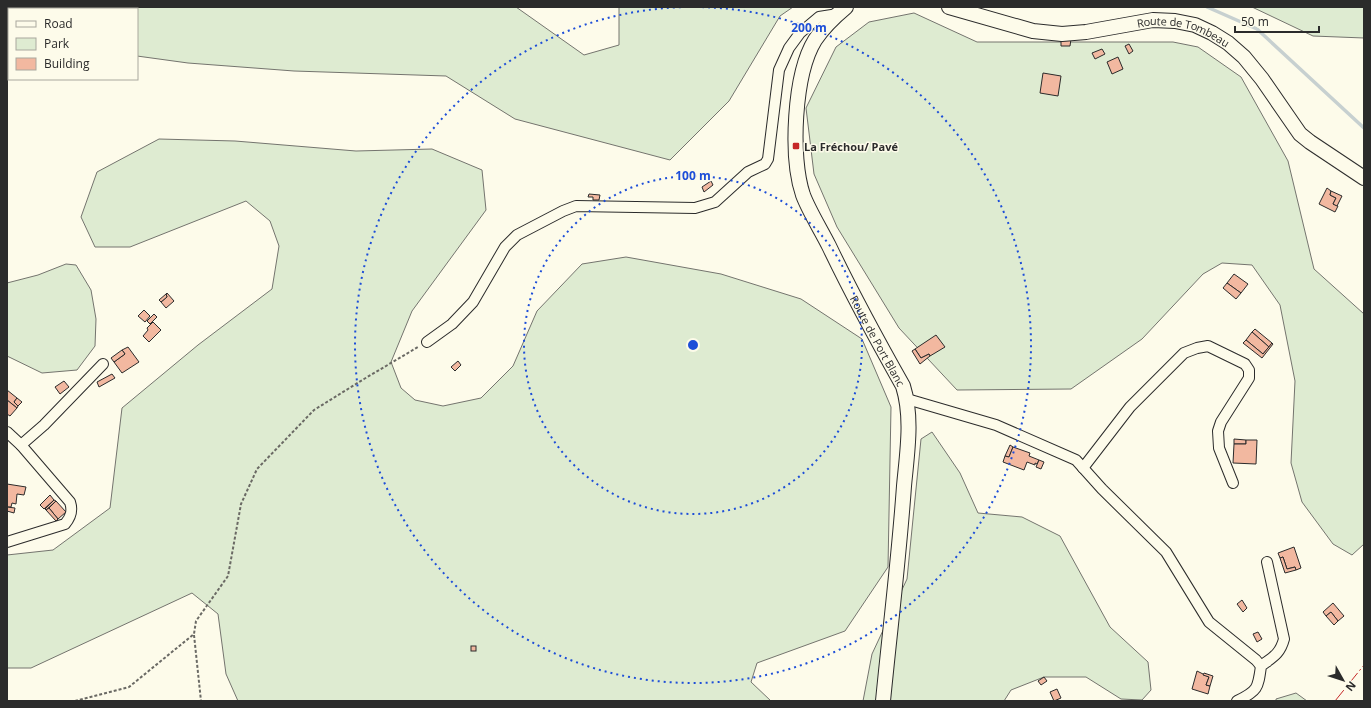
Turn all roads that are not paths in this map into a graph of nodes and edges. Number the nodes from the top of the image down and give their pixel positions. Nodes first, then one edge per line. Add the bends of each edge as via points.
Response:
1 (949, 7) edge
2 (842, 10) edge
3 (1364, 178) edge
4 (427, 342) road end
5 (103, 364) dead end
6 (907, 399) junction
7 (7, 432) edge
8 (21, 445) junction
9 (1083, 468) junction
10 (1233, 483) dead end
11 (7, 542) edge
12 (1266, 562) dead end
13 (1261, 666) junction
14 (883, 701) edge
15 (1237, 701) edge

1 - 3 street, Route de Tombeau via 1033,31 1062,34 1154,20 1196,25 1212,33 1244,57 1300,134
2 - 4 street via 819,17 800,33 789,48 779,70 768,159 765,164 748,172 715,202 695,208 576,206 517,235 505,247 473,302 452,324
2 - 6 street, Route de Port Blanc via 827,23 814,41 805,66 795,133 797,165 803,194 856,302 903,386
5 - 8 street
6 - 9 street via 996,424 1076,460
6 - 14 street, Route de Port Blanc via 908,431 902,513
7 - 8 street
8 - 11 street via 70,502 72,508 69,520 65,524
9 - 10 street via 1130,407 1184,353 1208,346 1245,364 1249,370 1249,378 1220,422 1218,431 1219,448
9 - 13 street via 1166,552 1209,622
12 - 13 street via 1284,639 1276,655
13 - 15 street via 1256,689

